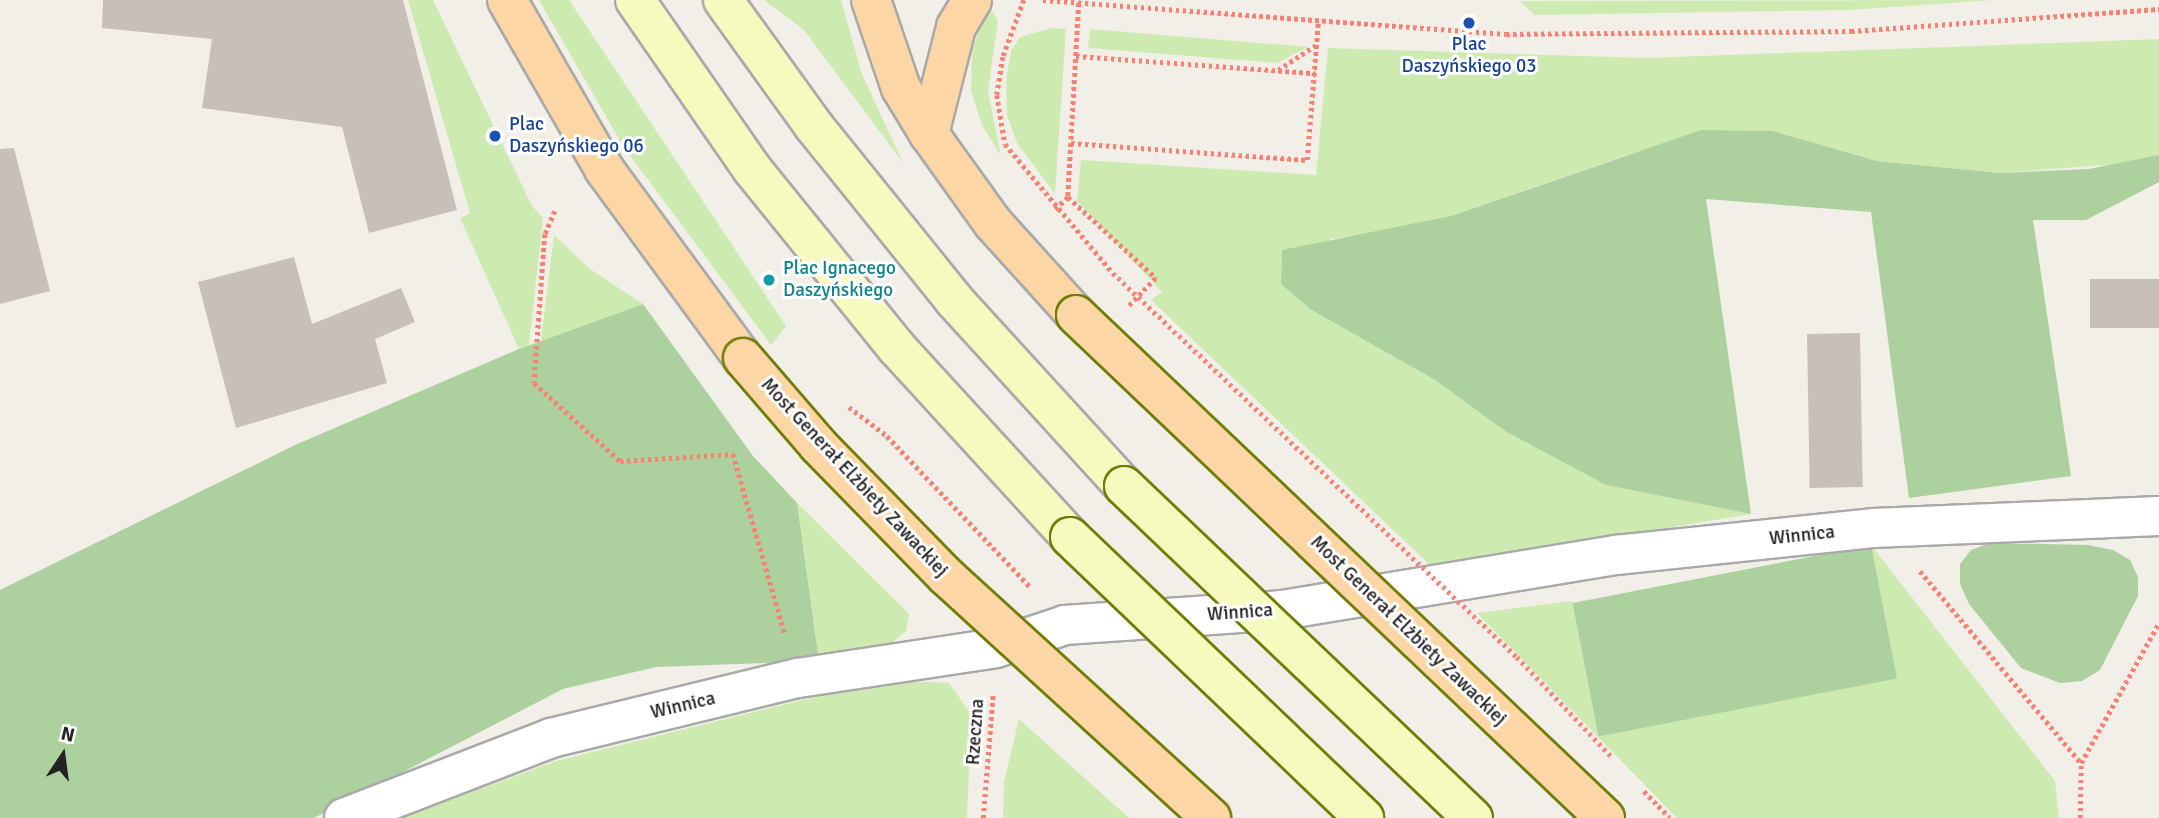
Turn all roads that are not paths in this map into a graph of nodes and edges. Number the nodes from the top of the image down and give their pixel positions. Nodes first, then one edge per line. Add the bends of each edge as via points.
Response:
1 (507, 0) edge
2 (635, 0) edge
3 (723, 0) edge
4 (871, 0) edge
5 (972, 0) edge
6 (929, 134) junction
7 (2159, 516) edge
8 (344, 818) edge
9 (1210, 818) edge
10 (1364, 818) edge
11 (1473, 818) edge
12 (1605, 818) edge

1 - 9 main road, Most Generał Elżbiety Zawackiej, bridge via 646,231 743,358 818,445 946,576
2 - 10 street, bridge via 752,169 897,348 1070,537
3 - 11 street, bridge via 813,125 954,300 1124,486
4 - 6 main road, Most Generał Elżbiety Zawackiej via 901,88
5 - 6 main road via 956,27
6 - 12 main road, Most Generał Elżbiety Zawackiej, bridge via 993,223 1076,315
7 - 8 street, Winnica via 1873,528 1616,555 1283,610 1065,625 996,648 798,678 551,738

